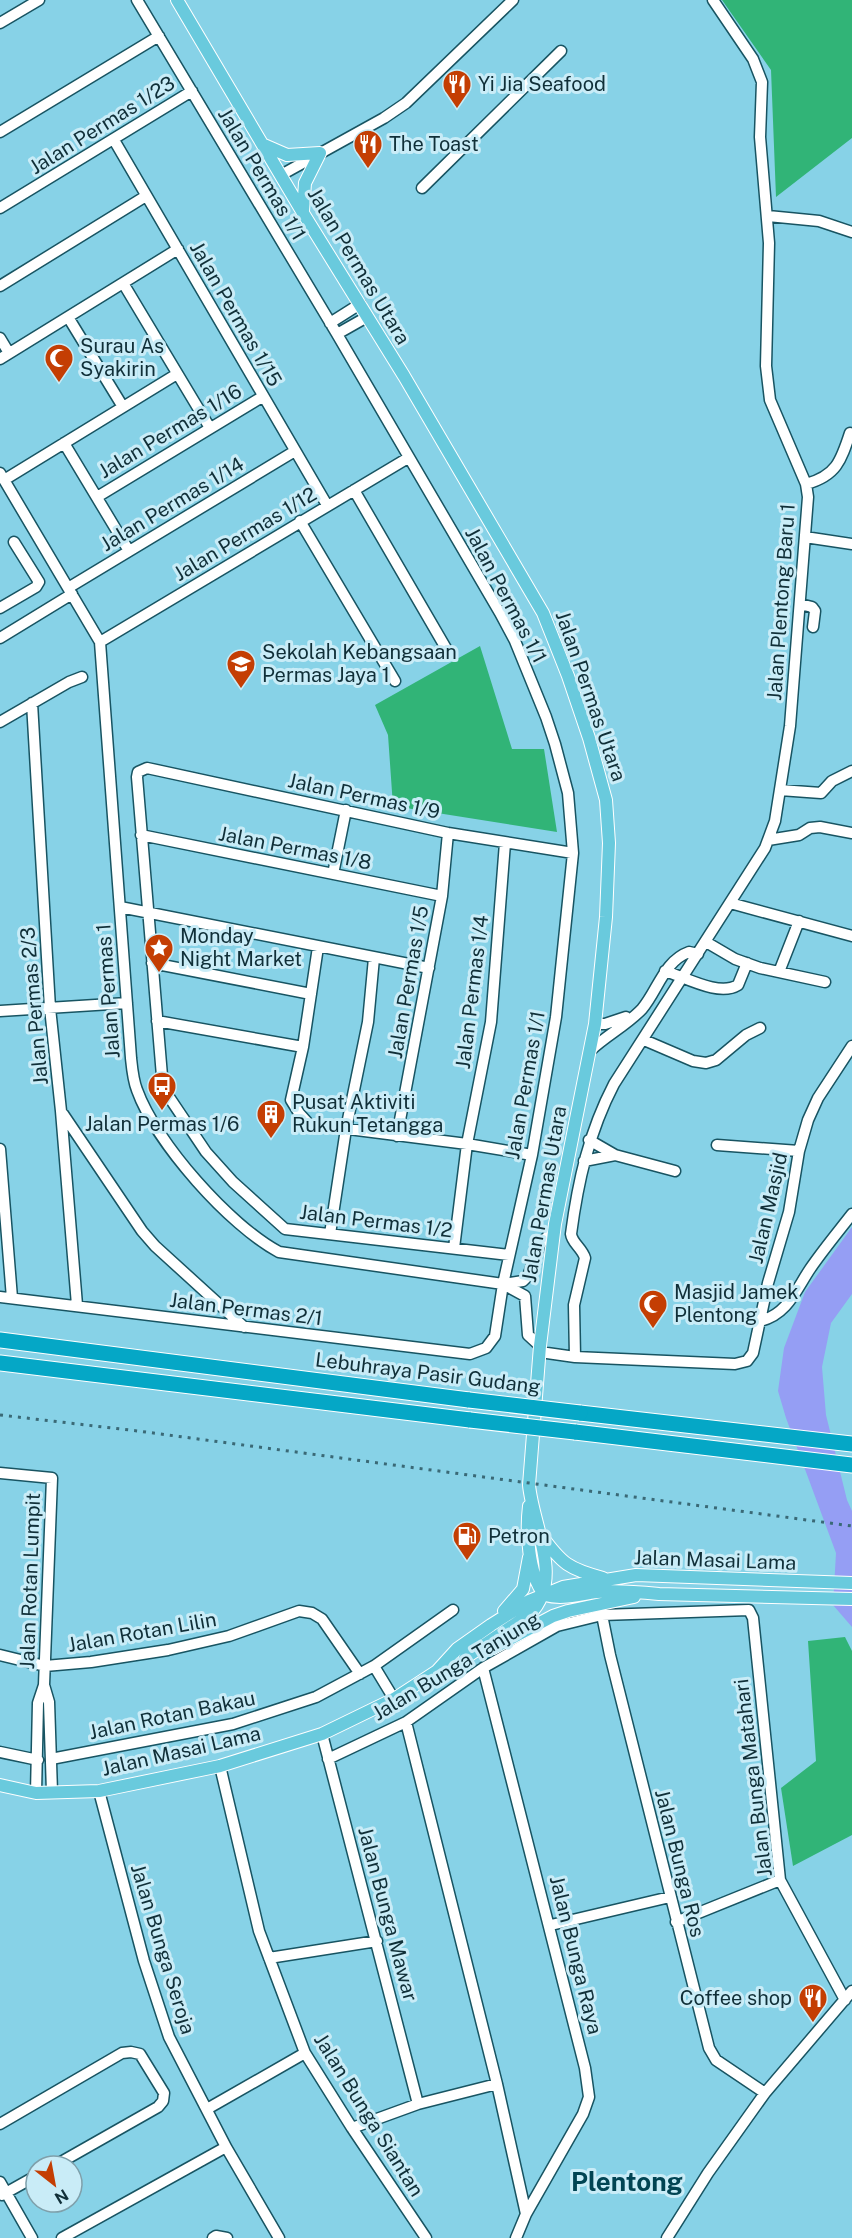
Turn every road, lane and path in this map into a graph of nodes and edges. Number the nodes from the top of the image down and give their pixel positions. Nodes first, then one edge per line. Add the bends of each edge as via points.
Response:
1 (39, 0) edge
2 (137, 0) edge
3 (177, 0) edge
4 (513, 0) edge
5 (713, 0) edge
6 (0, 23) edge
7 (159, 36) junction
8 (561, 51) dead end
9 (192, 91) junction
10 (0, 132) edge
11 (114, 140) junction
12 (263, 144) junction
13 (320, 153) junction
14 (281, 175) junction
15 (422, 189) dead end
16 (146, 196) junction
17 (0, 208) edge
18 (303, 213) junction
19 (768, 216) junction
20 (852, 232) edge
21 (178, 249) junction
22 (123, 283) junction
23 (0, 286) edge
24 (360, 304) junction
25 (367, 316) junction
26 (68, 317) junction
27 (330, 323) junction
28 (337, 334) junction
29 (0, 338) edge
30 (5, 356) edge
31 (177, 374) junction
32 (262, 397) junction
33 (123, 407) junction
34 (210, 428) junction
35 (851, 430) edge
36 (64, 442) junction
37 (295, 451) junction
38 (408, 458) junction
39 (2, 476) edge
40 (806, 484) junction
41 (354, 490) junction
42 (97, 497) junction
43 (327, 506) junction
44 (300, 521) junction
45 (805, 537) junction
46 (14, 542) dead end
47 (852, 544) edge
48 (129, 551) junction
49 (70, 591) junction
50 (800, 604) junction
51 (0, 608) edge
52 (813, 627) dead end
53 (0, 638) edge
54 (100, 642) junction
55 (447, 650) dead end
56 (82, 677) dead end
57 (395, 681) dead end
58 (32, 703) junction
59 (0, 722) edge
60 (147, 768) joint
61 (852, 771) edge
62 (780, 790) junction
63 (346, 810) junction
64 (448, 833) junction
65 (852, 833) edge
66 (141, 836) junction
67 (768, 840) junction
68 (505, 843) junction
69 (573, 853) junction
70 (333, 874) junction
71 (442, 896) junction
72 (730, 903) junction
73 (120, 907) junction
74 (148, 912) junction
75 (799, 921) junction
76 (852, 936) edge
77 (706, 942) junction
78 (318, 947) junction
79 (698, 954) junction
80 (374, 958) junction
81 (152, 963) junction
82 (747, 963) junction
83 (429, 968) junction
84 (665, 971) junction
85 (779, 972) junction
86 (683, 976) junction
87 (825, 982) dead end
88 (311, 994) junction
89 (127, 1003) junction
90 (50, 1008) junction
91 (642, 1009) junction
92 (0, 1011) edge
93 (157, 1021) junction
94 (595, 1024) junction
95 (760, 1028) dead end
96 (644, 1040) junction
97 (852, 1046) edge
98 (303, 1047) junction
99 (591, 1050) junction
100 (61, 1111) junction
101 (346, 1129) junction
102 (397, 1136) junction
103 (589, 1140) junction
104 (467, 1144) junction
105 (717, 1145) dead end
106 (0, 1149) edge
107 (800, 1151) junction
108 (532, 1155) junction
109 (615, 1155) junction
110 (584, 1161) junction
111 (675, 1171) dead end
112 (852, 1214) edge
113 (554, 1230) junction
114 (330, 1234) junction
115 (454, 1248) junction
116 (510, 1255) junction
117 (503, 1284) junction
118 (0, 1297) edge
119 (12, 1298) junction
120 (77, 1305) junction
121 (760, 1321) junction
122 (244, 1327) junction
123 (0, 1340) edge
124 (486, 1348) joint
125 (540, 1349) junction
126 (575, 1357) junction
127 (0, 1363) edge
128 (852, 1444) edge
129 (852, 1465) edge
130 (0, 1473) edge
131 (530, 1499) junction
132 (540, 1534) junction
133 (530, 1552) junction
134 (607, 1579) junction
135 (852, 1583) edge
136 (544, 1594) junction
137 (659, 1594) junction
138 (852, 1599) edge
139 (453, 1610) dead end
140 (749, 1610) joint
141 (602, 1615) junction
142 (491, 1624) junction
143 (0, 1655) edge
144 (465, 1658) junction
145 (45, 1665) junction
146 (374, 1666) junction
147 (483, 1668) junction
148 (437, 1671) junction
149 (360, 1674) junction
150 (44, 1685) junction
151 (394, 1699) junction
152 (406, 1722) junction
153 (322, 1734) junction
154 (0, 1752) edge
155 (51, 1758) junction
156 (328, 1759) junction
157 (38, 1760) junction
158 (220, 1766) junction
159 (0, 1785) edge
160 (99, 1791) junction
161 (52, 1792) junction
162 (36, 1793) junction
163 (780, 1880) junction
164 (670, 1897) junction
165 (676, 1923) junction
166 (550, 1925) junction
167 (376, 1941) junction
168 (269, 1958) junction
169 (848, 1996) edge
170 (305, 2053) junction
171 (497, 2084) junction
172 (765, 2093) junction
173 (418, 2104) junction
174 (207, 2109) junction
175 (0, 2124) edge
176 (352, 2128) junction
177 (226, 2147) junction
178 (76, 2154) edge
179 (518, 2179) junction
180 (0, 2182) edge
181 (24, 2183) edge
182 (539, 2190) junction
183 (3, 2195) edge
184 (526, 2214) junction
185 (226, 2237) edge
186 (32, 2238) edge
187 (62, 2238) edge
188 (213, 2238) edge
189 (279, 2238) edge
190 (426, 2238) edge
191 (516, 2238) edge
192 (667, 2238) edge

1 - 6 street
2 - 7 street, Jalan Permas 1/1
3 - 12 main road, Jalan Permas Utara
4 - 13 street via 406,103
5 - 19 street, Jalan Plentong Baru 1 via 760,75 761,156
7 - 9 street, Jalan Permas 1/1
7 - 10 street
8 - 15 street
9 - 11 street, Jalan Permas 1/23
9 - 27 street, Jalan Permas 1/1
11 - 16 street, Jalan Permas 1/15
11 - 17 street, Jalan Permas 1/23
12 - 13 main road via 287,155
12 - 14 main road, Jalan Permas Utara
13 - 14 street
13 - 18 main road via 305,183
14 - 18 main road, Jalan Permas Utara
16 - 21 street, Jalan Permas 1/15
16 - 23 street
18 - 24 main road, Jalan Permas Utara
19 - 20 street via 819,221
19 - 40 street, Jalan Plentong Baru 1 via 770,400
21 - 22 street
21 - 32 street, Jalan Permas 1/15
22 - 26 street
22 - 31 street
24 - 25 main road, Jalan Permas Utara
24 - 27 street
25 - 28 street
25 - 94 main road, Jalan Permas Utara via 543,613 589,738 606,800 609,843
26 - 30 street
26 - 33 street
27 - 28 street, Jalan Permas 1/1
28 - 38 street, Jalan Permas 1/1
29 - 30 street
31 - 33 street
31 - 34 street
32 - 34 street, Jalan Permas 1/16
32 - 37 street, Jalan Permas 1/15
33 - 36 street
34 - 42 street, Jalan Permas 1/16
35 - 40 street via 831,474
36 - 39 street
36 - 42 street
37 - 43 street, Jalan Permas 1/15
37 - 48 street, Jalan Permas 1/14
38 - 41 street, Jalan Permas 1/12
38 - 69 street, Jalan Permas 1/1 via 515,641 555,744 568,793
39 - 49 street, Jalan Permas 1
40 - 45 street, Jalan Plentong Baru 1
41 - 43 street, Jalan Permas 1/12
41 - 55 street
42 - 48 street
43 - 44 street, Jalan Permas 1/12
44 - 54 street, Jalan Permas 1/12
44 - 57 street
45 - 47 street
45 - 50 street, Jalan Plentong Baru 1
46 - 51 street via 39,582
48 - 49 street, Jalan Permas 1/14
49 - 53 street, Jalan Permas 1/14
49 - 54 street, Jalan Permas 1
50 - 52 street via 815,611
50 - 62 street, Jalan Plentong Baru 1 via 790,726
54 - 73 street, Jalan Permas 1
56 - 58 street
58 - 59 street
58 - 90 street, Jalan Permas 2/3
60 - 63 street, Jalan Permas 1/9
60 - 66 street, Jalan Permas 1/2 via 138,772 137,777
61 - 62 street via 832,781 821,793
62 - 67 street, Jalan Plentong Baru 1
63 - 64 street, Jalan Permas 1/9
63 - 70 street
64 - 68 street, Jalan Permas 1/9
64 - 71 street, Jalan Permas 1/5
65 - 67 street via 820,827
66 - 70 street, Jalan Permas 1/8
66 - 74 street, Jalan Permas 1/2
67 - 72 street, Jalan Plentong Baru 1
68 - 69 street, Jalan Permas 1/9
68 - 104 street, Jalan Permas 1/4 via 491,1022
69 - 108 street, Jalan Permas 1/1 via 556,1017
70 - 71 street, Jalan Permas 1/8
71 - 83 street, Jalan Permas 1/5
72 - 75 street
72 - 77 street, Jalan Plentong Baru 1
73 - 74 street
73 - 89 street, Jalan Permas 1
74 - 78 street
74 - 81 street, Jalan Permas 1/2
75 - 76 street
75 - 85 street
77 - 79 street, Jalan Plentong Baru 1
77 - 82 street
78 - 80 street
78 - 88 street
79 - 84 street via 682,955
79 - 86 street, Jalan Plentong Baru 1
80 - 83 street
80 - 101 street via 368,1022
81 - 88 street
81 - 93 street, Jalan Permas 1/2
82 - 85 street
82 - 86 street via 734,988 706,987
83 - 102 street, Jalan Permas 1/5
84 - 86 street
84 - 91 street
85 - 87 street
86 - 96 street, Jalan Plentong Baru 1
88 - 98 street
89 - 90 street
89 - 117 street, Jalan Permas 1 via 136,1090 148,1113 192,1175 264,1244 279,1252
90 - 92 street
90 - 100 street, Jalan Permas 2/3
91 - 94 street via 615,1022
91 - 99 street
93 - 98 street
93 - 114 street, Jalan Permas 1/2 via 163,1088 206,1152 285,1229
94 - 99 main road, Jalan Permas Utara
95 - 96 street via 706,1063
96 - 103 street, Jalan Plentong Baru 1 via 614,1084
97 - 107 street, Jalan Masjid via 818,1098
98 - 101 street via 291,1100 309,1124
99 - 113 main road, Jalan Permas Utara
100 - 120 street, Jalan Permas 2/3
100 - 122 street via 142,1231
101 - 102 street
101 - 114 street
102 - 104 street
103 - 109 street
103 - 110 street, Jalan Plentong Baru 1
104 - 108 street
104 - 115 street, Jalan Permas 1/4
105 - 107 street
106 - 119 street
107 - 121 street, Jalan Masjid via 789,1212
108 - 116 street, Jalan Permas 1/1
109 - 110 street
109 - 111 street
110 - 126 street, Jalan Plentong Baru 1 via 571,1234 585,1258 574,1305
112 - 121 street via 789,1303 769,1319
113 - 117 street, Jalan Permas 1 via 540,1244 524,1281
113 - 125 main road, Jalan Permas Utara
114 - 115 street, Jalan Permas 1/2
115 - 116 street, Jalan Permas 1/2
116 - 117 street, Jalan Permas 1/1
117 - 124 street, Jalan Permas 1/1 via 495,1336
117 - 125 street, Jalan Permas 1 via 525,1296 528,1335
118 - 119 street, Jalan Permas 2/1
119 - 120 street, Jalan Permas 2/1
120 - 122 street, Jalan Permas 2/1
121 - 126 street, Jalan Masjid via 753,1353 747,1361 735,1364
122 - 124 street, Jalan Permas 2/1 via 470,1354
123 - 128 highway, Lebuhraya Pasir Gudang, bridge
125 - 126 street, Jalan Masjid
125 - 131 main road, Jalan Permas Utara
127 - 129 highway, Lebuhraya Pasir Gudang, bridge
130 - 145 street, Jalan Rotan Lumpit via 52,1478
131 - 132 main road, Jalan Permas Utara
131 - 133 main road, Jalan Permas Utara
132 - 134 main road via 564,1563
132 - 136 main road, Jalan Permas Utara
133 - 136 main road, Jalan Permas Utara
133 - 142 main road via 522,1588
134 - 135 main road, Jalan Masai Lama via 636,1575
134 - 136 main road, Jalan Masai Lama
136 - 137 main road, Jalan Masai Lama via 555,1598 596,1592
136 - 142 main road, Jalan Masai Lama
136 - 144 main road via 530,1614
137 - 138 main road, Jalan Masai Lama
137 - 144 main road via 568,1611
139 - 146 street, Jalan Rotan Bakau
140 - 141 street, Jalan Bunga Tanjung
140 - 163 street, Jalan Bunga Matahari via 753,1618
141 - 147 street, Jalan Bunga Tanjung via 557,1626
141 - 164 street, Jalan Bunga Ros
142 - 148 main road, Jalan Masai Lama via 457,1649
143 - 145 street, Jalan Rotan Lilin
144 - 148 main road
145 - 149 street, Jalan Rotan Lilin via 168,1650 229,1636 299,1611 322,1619
145 - 150 street, Jalan Rotan Lumpit
146 - 149 street, Jalan Rotan Bakau
146 - 151 street
147 - 152 street, Jalan Bunga Tanjung
147 - 166 street, Jalan Bunga Raya
148 - 151 main road, Jalan Masai Lama
149 - 155 street, Jalan Rotan Bakau via 316,1697 233,1724
150 - 155 street, Jalan Rotan Lumpit via 50,1702
150 - 157 street, Jalan Rotan Lumpit via 38,1706
151 - 153 main road, Jalan Masai Lama
152 - 156 street, Jalan Bunga Tanjung
152 - 171 street
153 - 156 street, Jalan Bunga Mawar
153 - 158 main road, Jalan Masai Lama
154 - 157 street
155 - 161 street, Jalan Rotan Lumpit
156 - 167 street, Jalan Bunga Mawar
157 - 162 street, Jalan Rotan Lumpit
158 - 160 main road, Jalan Masai Lama
158 - 168 street, Jalan Bunga Siantan via 259,1931
159 - 162 main road, Jalan Masai Lama
160 - 161 main road, Jalan Masai Lama
160 - 174 street, Jalan Bunga Seroja via 144,1961 169,2037
161 - 162 main road, Jalan Masai Lama
163 - 165 street
163 - 169 street, Jalan Bunga Matahari
164 - 165 street, Jalan Bunga Ros
164 - 166 street
165 - 172 street, Jalan Bunga Ros via 709,2048 716,2060
166 - 182 street, Jalan Bunga Raya via 589,2097
167 - 168 street
167 - 173 street, Jalan Bunga Mawar
168 - 170 street, Jalan Bunga Siantan
169 - 172 street, Jalan Bunga Matahari
170 - 174 street
170 - 176 street, Jalan Bunga Siantan
171 - 173 street
171 - 179 street
172 - 192 street, Jalan Bunga Matahari
173 - 176 street
174 - 177 street, Jalan Bunga Seroja
175 - 178 street via 122,2053 140,2055 164,2093 164,2101
176 - 190 street, Jalan Bunga Siantan
177 - 187 street
177 - 189 street, Jalan Bunga Seroja
179 - 182 street
179 - 184 street
180 - 183 street
181 - 183 street
182 - 184 street, Jalan Bunga Raya
183 - 186 street
184 - 191 street, Jalan Bunga Raya
185 - 188 street

